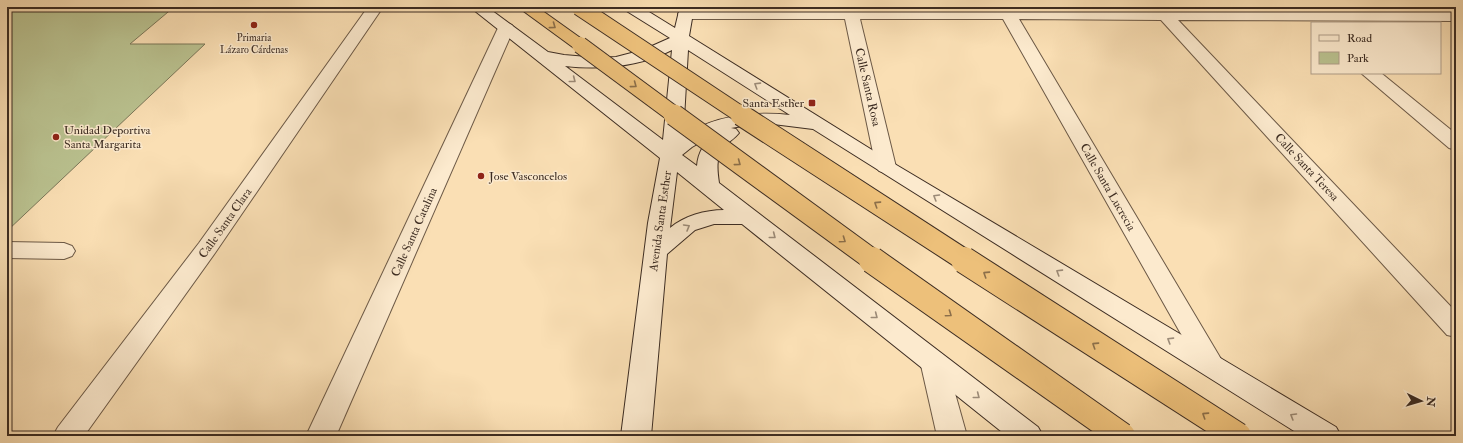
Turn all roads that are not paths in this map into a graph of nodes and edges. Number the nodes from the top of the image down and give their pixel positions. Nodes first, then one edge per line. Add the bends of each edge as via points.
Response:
1 (376, 7) edge
2 (477, 7) edge
3 (527, 7) edge
4 (579, 7) edge
5 (630, 7) edge
6 (1448, 7) edge
7 (686, 11) edge
8 (851, 11) edge
9 (1006, 11) edge
10 (1161, 11) edge
11 (1295, 11) edge
12 (1456, 12) edge
13 (1456, 16) edge
14 (649, 20) junction
15 (1311, 25) edge
16 (506, 28) junction
17 (681, 38) junction
18 (542, 56) junction
19 (592, 63) junction
20 (1371, 74) edge
21 (770, 118) junction
22 (825, 129) junction
23 (1456, 144) edge
24 (670, 156) junction
25 (886, 167) junction
26 (709, 186) junction
27 (748, 217) junction
28 (7, 250) edge
29 (64, 251) dead end
30 (656, 251) junction
31 (1456, 328) edge
32 (932, 361) junction
33 (1212, 366) junction
34 (68, 436) edge
35 (321, 436) edge
36 (636, 436) edge
37 (952, 436) edge
38 (1028, 436) edge
39 (1122, 436) edge
40 (1238, 436) edge
41 (1326, 436) edge

1 - 34 street, Calle Santa Clara via 207,248
2 - 16 street
3 -> 39 highway, bridge via 828,229
40 -> 4 highway, bridge via 824,170
5 - 14 street
6 - 12 street
7 - 8 street
7 - 17 street, Avenida Santa Esther
8 - 9 street
8 - 25 street, Calle Santa Rosa
9 - 10 street
9 - 33 street, Calle Santa Lucrecia
10 - 11 street
10 - 31 street, Calle Santa Teresa
11 - 13 street
11 - 15 street
14 - 17 street
14 - 19 street via 656,26 643,44 623,56
16 - 18 street
16 - 35 street, Calle Santa Catalina
17 - 19 street via 640,58 613,63
22 -> 17 street
17 - 24 street, Avenida Santa Esther
18 - 19 street via 570,62
18 -> 24 street
20 - 23 street
21 - 22 street via 795,120
21 - 24 street via 746,119 716,126 690,138
21 - 26 street via 729,132 718,140 709,152 706,166
22 - 25 street
24 - 26 street
24 - 30 street, Avenida Santa Esther
33 -> 25 street
26 - 27 street
30 -> 27 street via 687,225 713,217
27 -> 32 street
28 - 29 street
30 - 36 street, Avenida Santa Esther
32 - 37 street
32 -> 38 street
41 -> 33 street

